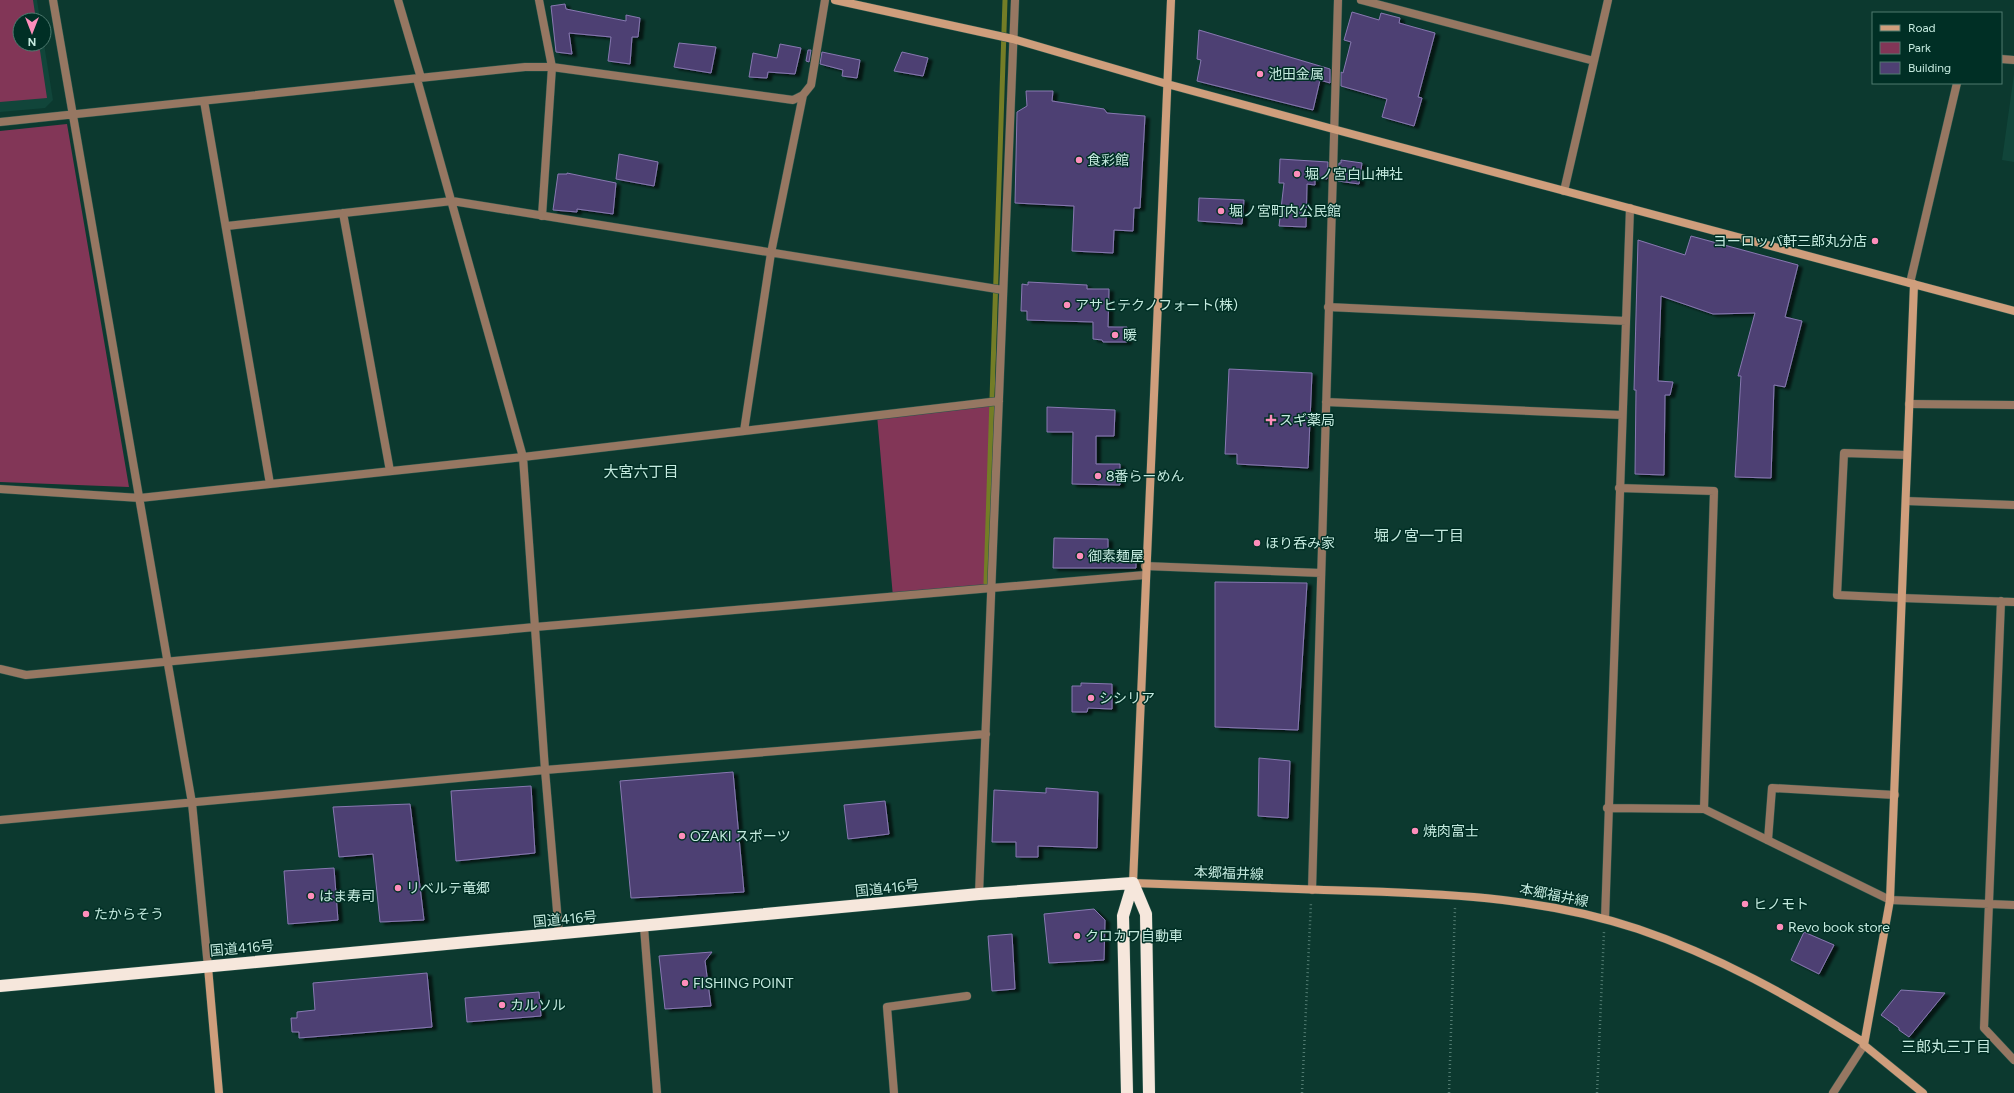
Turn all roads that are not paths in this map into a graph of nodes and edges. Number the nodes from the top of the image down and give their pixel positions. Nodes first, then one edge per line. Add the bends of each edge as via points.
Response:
1 (53, 0) edge
2 (398, 0) edge
3 (539, 0) edge
4 (825, 0) edge
5 (835, 0) edge
6 (1015, 0) edge
7 (1171, 0) edge
8 (1338, 0) edge
9 (1361, 0) edge
10 (1608, 0) edge
11 (1013, 39) junction
12 (2002, 59) edge
13 (2014, 60) edge
14 (1594, 61) junction
15 (552, 67) junction
16 (419, 79) junction
17 (1167, 84) junction
18 (1957, 84) edge
19 (803, 95) junction
20 (204, 101) junction
21 (74, 115) junction
22 (0, 122) edge
23 (1333, 129) junction
24 (1564, 191) junction
25 (452, 201) junction
26 (1630, 208) junction
27 (343, 213) junction
28 (542, 216) junction
29 (227, 226) junction
30 (771, 253) junction
31 (1912, 283) junction
32 (1003, 290) junction
33 (1328, 307) junction
34 (2014, 311) edge
35 (1626, 321) junction
36 (999, 401) junction
37 (1326, 402) junction
38 (1909, 404) junction
39 (2014, 405) edge
40 (1622, 414) junction
41 (744, 431) junction
42 (1907, 455) junction
43 (523, 457) junction
44 (390, 471) junction
45 (270, 484) junction
46 (1619, 488) junction
47 (0, 489) edge
48 (140, 498) junction
49 (1906, 501) junction
50 (2014, 505) edge
51 (1145, 571) junction
52 (1321, 573) junction
53 (992, 588) junction
54 (1902, 598) junction
55 (2001, 601) junction
56 (2014, 602) edge
57 (535, 627) junction
58 (168, 662) junction
59 (0, 670) edge
60 (986, 734) junction
61 (545, 770) junction
62 (1895, 795) junction
63 (192, 803) junction
64 (1607, 808) junction
65 (1704, 809) junction
66 (0, 820) edge
67 (1768, 840) junction
68 (1133, 883) junction
69 (1312, 890) junction
70 (980, 894) junction
71 (1890, 900) junction
72 (1989, 904) junction
73 (2014, 905) edge
74 (1604, 919) junction
75 (644, 927) junction
76 (559, 934) junction
77 (208, 967) junction
78 (0, 986) edge
79 (967, 996) dead end
80 (1864, 1045) junction
81 (2014, 1060) edge
82 (219, 1093) edge
83 (657, 1093) edge
84 (894, 1093) edge
85 (1127, 1093) edge
86 (1149, 1093) edge
87 (1833, 1093) edge
88 (1923, 1093) edge

1 - 21 street
2 - 16 street
3 - 15 street
4 - 19 street via 811,85
5 - 11 street
6 - 11 street
7 - 17 street
8 - 23 street
9 - 14 street
10 - 14 street
11 - 17 street
11 - 32 street
12 - 13 street
14 - 24 street
15 - 16 street via 525,67
15 - 19 street via 793,100
15 - 28 street
16 - 20 street
16 - 25 street
17 - 23 street
17 - 51 street
18 - 31 street
19 - 30 street
20 - 21 street
20 - 29 street
21 - 22 street
21 - 48 street
23 - 24 street
23 - 33 street
24 - 26 street
25 - 27 street
25 - 28 street
25 - 43 street
26 - 31 street
26 - 35 street
27 - 29 street
27 - 44 street
28 - 30 street
29 - 45 street
30 - 32 street
30 - 41 street
31 - 34 street
31 - 38 street
32 - 36 street
33 - 35 street
33 - 37 street
35 - 40 street
36 - 41 street
36 - 53 street
37 - 40 street
37 - 52 street
38 - 39 street
38 - 42 street
40 - 46 street
41 - 43 street
42 - 49 street
42 - 54 street via 1844,453 1837,595
43 - 44 street
43 - 57 street
44 - 45 street
45 - 48 street
46 - 64 street
46 - 65 street via 1714,491
47 - 48 street
48 - 58 street
49 - 50 street
49 - 54 street
51 - 52 street
51 - 53 street
51 - 68 street
52 - 69 street
53 - 57 street
53 - 60 street
54 - 55 street
54 - 62 street
55 - 56 street
55 - 72 street
57 - 58 street
57 - 61 street
58 - 59 street via 26,675
58 - 63 street
60 - 61 street
60 - 70 street
61 - 63 street
61 - 76 street
62 - 67 street via 1772,788
62 - 71 street
63 - 66 street
63 - 77 street
64 - 65 street
64 - 74 street
65 - 67 street
67 - 71 street
68 - 69 street, 本郷福井線
68 - 70 highway, 国道416号
68 - 85 highway via 1124,916
68 - 86 highway via 1146,914
69 - 74 street, 本郷福井線 via 1455,894 1563,909
70 - 75 highway, 国道416号
71 - 72 street
71 - 80 street
72 - 73 street
72 - 81 street via 1984,1028
74 - 80 street, 本郷福井線 via 1670,940 1716,960 1819,1015
75 - 76 highway, 国道416号
75 - 83 street
76 - 77 highway, 国道416号
77 - 78 highway, 国道416号
77 - 82 street
79 - 84 street via 887,1006
80 - 87 street
80 - 88 street, 本郷福井線

